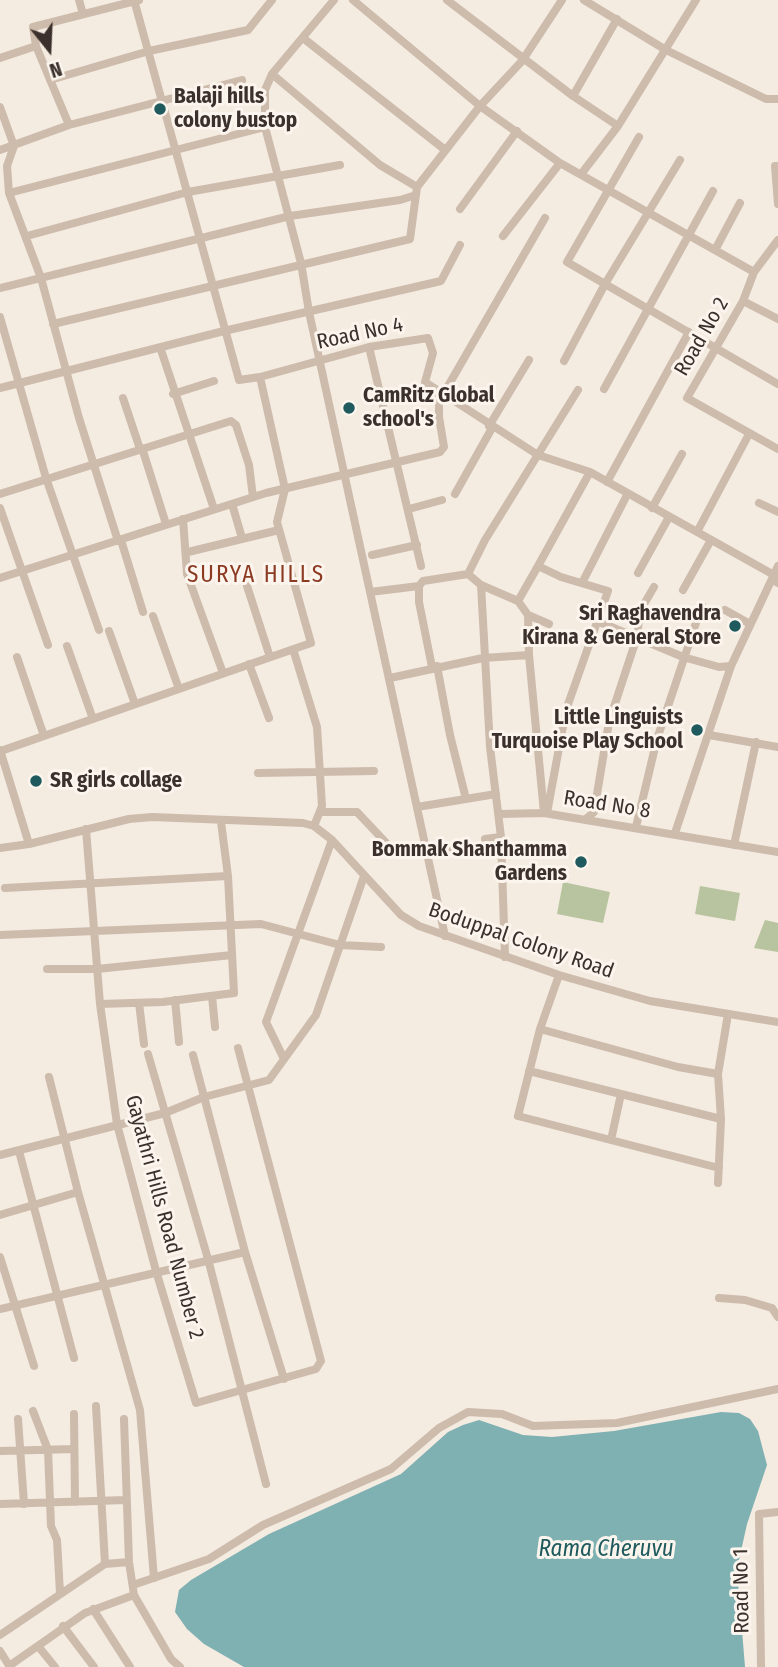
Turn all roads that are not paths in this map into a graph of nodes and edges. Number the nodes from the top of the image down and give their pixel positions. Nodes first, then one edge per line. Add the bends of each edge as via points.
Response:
1 (79, 0) edge
2 (136, 0) edge
3 (272, 0) edge
4 (334, 0) edge
5 (353, 0) edge
6 (447, 0) edge
7 (562, 0) edge
8 (584, 0) edge
9 (696, 0) edge
10 (83, 14) junction
11 (617, 19) junction
12 (303, 38) junction
13 (36, 46) junction
14 (666, 50) junction
15 (149, 51) junction
16 (0, 58) edge
17 (522, 61) junction
18 (272, 75) junction
19 (50, 80) junction
20 (242, 80) dead end
21 (573, 96) junction
22 (163, 99) junction
23 (778, 99) edge
24 (480, 106) junction
25 (0, 107) edge
26 (69, 125) junction
27 (265, 127) junction
28 (618, 127) junction
29 (517, 131) junction
30 (639, 137) dead end
31 (14, 146) junction
32 (175, 148) junction
33 (444, 149) junction
34 (0, 150) edge
35 (680, 160) dead end
36 (560, 163) junction
37 (340, 164) dead end
38 (778, 166) edge
39 (582, 173) junction
40 (278, 176) junction
41 (608, 190) junction
42 (417, 191) junction
43 (713, 191) dead end
44 (188, 192) junction
45 (9, 193) junction
46 (740, 203) dead end
47 (778, 204) edge
48 (460, 209) dead end
49 (649, 214) junction
50 (290, 216) junction
51 (545, 218) dead end
52 (688, 234) junction
53 (27, 236) junction
54 (503, 236) dead end
55 (199, 240) junction
56 (778, 240) edge
57 (460, 245) dead end
58 (715, 250) junction
59 (775, 254) edge
60 (301, 263) junction
61 (754, 272) junction
62 (41, 278) junction
63 (605, 284) junction
64 (211, 287) junction
65 (0, 288) edge
66 (743, 301) junction
67 (647, 308) junction
68 (309, 312) junction
69 (0, 317) edge
70 (778, 319) edge
71 (53, 324) junction
72 (225, 331) junction
73 (689, 332) junction
74 (160, 347) junction
75 (369, 347) junction
76 (715, 347) junction
77 (320, 360) junction
78 (529, 360) dead end
79 (564, 361) dead end
80 (65, 372) junction
81 (260, 377) junction
82 (214, 381) dead end
83 (18, 382) junction
84 (778, 384) edge
85 (0, 388) edge
86 (604, 389) dead end
87 (578, 390) dead end
88 (442, 391) junction
89 (173, 394) junction
90 (123, 398) dead end
91 (491, 427) junction
92 (190, 432) junction
93 (749, 434) junction
94 (141, 448) junction
95 (778, 449) edge
96 (682, 454) dead end
97 (538, 455) junction
98 (94, 463) junction
99 (399, 463) junction
100 (590, 472) junction
101 (345, 473) junction
102 (46, 478) junction
103 (607, 482) junction
104 (285, 489) junction
105 (0, 494) edge
106 (455, 494) dead end
107 (626, 495) junction
108 (253, 498) junction
109 (442, 500) dead end
110 (758, 503) dead end
111 (232, 504) junction
112 (0, 508) edge
113 (652, 508) junction
114 (214, 509) junction
115 (409, 509) junction
116 (778, 512) edge
117 (669, 517) junction
118 (183, 519) junction
119 (166, 524) junction
120 (279, 530) junction
121 (697, 533) junction
122 (242, 538) junction
123 (710, 540) junction
124 (119, 541) junction
125 (417, 545) junction
126 (188, 552) junction
127 (75, 553) junction
128 (372, 555) dead end
129 (421, 566) dead end
130 (538, 566) junction
131 (778, 566) edge
132 (24, 571) junction
133 (638, 573) dead end
134 (468, 574) junction
135 (0, 578) edge
136 (776, 579) edge
137 (582, 583) junction
138 (481, 585) junction
139 (247, 586) dead end
140 (419, 586) junction
141 (654, 587) dead end
142 (683, 590) dead end
143 (370, 592) junction
144 (518, 601) junction
145 (702, 605) dead end
146 (724, 610) dead end
147 (144, 612) dead end
148 (528, 615) junction
149 (153, 616) dead end
150 (597, 621) junction
151 (549, 624) dead end
152 (750, 624) junction
153 (99, 630) dead end
154 (109, 631) dead end
155 (637, 637) junction
156 (48, 645) dead end
157 (67, 646) dead end
158 (293, 649) junction
159 (528, 656) junction
160 (17, 657) dead end
161 (270, 657) junction
162 (683, 657) junction
163 (484, 658) junction
164 (249, 664) junction
165 (435, 666) junction
166 (731, 666) junction
167 (223, 673) junction
168 (390, 678) junction
169 (179, 689) junction
170 (135, 704) junction
171 (269, 718) dead end
172 (93, 719) junction
173 (709, 734) junction
174 (44, 736) junction
175 (756, 742) junction
176 (778, 747) edge
177 (0, 750) edge
178 (374, 771) dead end
179 (258, 773) dead end
180 (321, 773) junction
181 (496, 794) junction
182 (466, 799) junction
183 (417, 807) junction
184 (320, 811) junction
185 (546, 813) junction
186 (499, 814) junction
187 (587, 818) junction
188 (221, 821) junction
189 (314, 826) junction
190 (636, 827) junction
191 (86, 829) junction
192 (675, 834) junction
193 (501, 836) junction
194 (485, 839) dead end
195 (332, 840) junction
196 (29, 844) junction
197 (467, 844) dead end
198 (733, 845) junction
199 (390, 847) dead end
200 (0, 848) edge
201 (427, 852) junction
202 (778, 852) edge
203 (228, 876) junction
204 (364, 876) junction
205 (90, 884) junction
206 (5, 888) dead end
207 (230, 924) junction
208 (96, 932) junction
209 (297, 934) junction
210 (0, 935) edge
211 (445, 936) junction
212 (340, 946) junction
213 (381, 947) dead end
214 (232, 955) junction
215 (505, 957) junction
216 (47, 969) dead end
217 (97, 969) junction
218 (559, 975) junction
219 (212, 996) junction
220 (175, 1000) junction
221 (139, 1003) junction
222 (100, 1004) junction
223 (728, 1014) junction
224 (778, 1022) edge
225 (215, 1027) dead end
226 (540, 1029) junction
227 (179, 1042) dead end
228 (144, 1044) dead end
229 (238, 1048) dead end
230 (149, 1054) dead end
231 (193, 1055) dead end
232 (284, 1059) junction
233 (529, 1071) junction
234 (718, 1074) junction
235 (49, 1077) dead end
236 (247, 1086) junction
237 (621, 1094) junction
238 (204, 1097) junction
239 (165, 1113) junction
240 (721, 1119) junction
241 (117, 1124) junction
242 (64, 1137) junction
243 (611, 1140) junction
244 (19, 1151) junction
245 (0, 1155) edge
246 (719, 1168) junction
247 (718, 1183) dead end
248 (78, 1192) junction
249 (35, 1205) junction
250 (0, 1215) edge
251 (245, 1252) junction
252 (0, 1257) edge
253 (208, 1259) junction
254 (156, 1271) junction
255 (104, 1283) junction
256 (58, 1294) junction
257 (719, 1298) dead end
258 (15, 1306) junction
259 (0, 1310) edge
260 (778, 1317) edge
261 (74, 1358) dead end
262 (34, 1366) dead end
263 (284, 1379) junction
264 (778, 1389) edge
265 (242, 1392) junction
266 (96, 1406) dead end
267 (33, 1411) dead end
268 (74, 1414) dead end
269 (18, 1419) dead end
270 (124, 1419) dead end
271 (74, 1449) junction
272 (22, 1450) junction
273 (48, 1450) junction
274 (0, 1451) edge
275 (266, 1484) dead end
276 (126, 1500) junction
277 (75, 1502) junction
278 (101, 1502) junction
279 (50, 1503) junction
280 (0, 1504) edge
281 (24, 1504) junction
282 (778, 1512) edge
283 (129, 1562) junction
284 (105, 1564) junction
285 (154, 1578) junction
286 (133, 1585) junction
287 (60, 1593) junction
288 (134, 1595) junction
289 (93, 1609) junction
290 (63, 1626) junction
291 (0, 1635) edge
292 (38, 1646) junction
293 (0, 1651) edge
294 (175, 1664) edge
295 (10, 1666) edge
296 (55, 1667) edge
297 (94, 1667) edge
298 (130, 1667) edge
299 (761, 1667) edge

1 - 10 street
2 - 10 street
2 - 15 street
3 - 15 street via 248,30
4 - 12 street
5 - 24 street
6 - 17 street
7 - 17 street
8 - 11 street
9 - 14 street
10 - 13 street via 33,27
11 - 14 street
11 - 21 street
12 - 18 street
12 - 33 street
13 - 16 street
13 - 19 street
14 - 23 street via 766,99
14 - 28 street
15 - 19 street
15 - 22 street
17 - 21 street
17 - 24 street
18 - 27 street via 265,90
18 - 42 street
19 - 26 street
20 - 22 street
21 - 28 street
22 - 26 street
22 - 32 street
24 - 29 street
24 - 33 street
25 - 31 street
26 - 31 street
27 - 32 street
27 - 40 street
28 - 39 street
29 - 36 street
29 - 48 street
30 - 41 street
31 - 34 street
31 - 45 street via 7,166
32 - 44 street
32 - 45 street
33 - 42 street
35 - 49 street
36 - 39 street
36 - 54 street
37 - 40 street
38 - 47 street
39 - 41 street
40 - 44 street
40 - 50 street
41 - 49 street
41 - 63 street via 567,262
42 - 50 street via 400,200
42 - 60 street via 410,239
43 - 52 street
44 - 53 street
44 - 55 street
45 - 53 street
46 - 58 street
49 - 52 street
49 - 63 street
50 - 55 street
50 - 60 street
51 - 88 street
52 - 58 street
52 - 67 street
53 - 62 street
55 - 62 street
55 - 64 street
56 - 59 street, Road No 2
57 - 68 street via 441,281
58 - 61 street
59 - 61 street, Road No 2
60 - 64 street
60 - 68 street
61 - 66 street, Road No 2
62 - 65 street
62 - 71 street
63 - 67 street
63 - 79 street
64 - 71 street
64 - 72 street
66 - 70 street
66 - 76 street, Road No 2
67 - 73 street
67 - 86 street
68 - 72 street
68 - 77 street
69 - 83 street
71 - 80 street
72 - 74 street
72 - 81 street via 239,380
73 - 76 street
73 - 103 street
74 - 80 street
74 - 89 street
75 - 77 street, Road No 4
75 - 88 street, Road No 4 via 428,338 433,353 425,382
75 - 99 street
76 - 84 street
76 - 93 street, Road No 2 via 687,398
77 - 81 street, Road No 4
77 - 101 street
78 - 91 street
80 - 83 street
80 - 98 street
81 - 104 street
82 - 89 street
83 - 85 street
83 - 102 street
87 - 97 street
88 - 91 street
88 - 99 street via 439,418 444,447
89 - 92 street
90 - 94 street
91 - 97 street
91 - 106 street
92 - 94 street
92 - 108 street via 234,422 249,466
92 - 114 street
93 - 95 street, Road No 2
93 - 121 street
94 - 98 street
94 - 119 street
96 - 113 street
97 - 100 street
97 - 134 street
98 - 102 street
98 - 124 street
99 - 101 street
99 - 115 street
100 - 103 street
100 - 130 street
101 - 104 street
101 - 143 street
102 - 105 street
102 - 127 street
103 - 107 street
104 - 108 street
104 - 120 street
107 - 113 street
107 - 137 street
108 - 111 street
109 - 115 street
110 - 116 street
111 - 114 street
111 - 122 street
112 - 132 street
113 - 117 street
114 - 118 street
115 - 125 street
117 - 121 street
117 - 133 street
118 - 119 street
118 - 126 street
119 - 124 street
120 - 122 street
120 - 158 street via 312,640 310,645
121 - 123 street
122 - 126 street
123 - 136 street
123 - 142 street
124 - 127 street
124 - 147 street
125 - 128 street
125 - 129 street
126 - 167 street via 187,574
127 - 132 street
127 - 153 street
130 - 137 street
130 - 144 street
131 - 136 street
132 - 135 street
132 - 156 street
134 - 138 street
134 - 140 street
136 - 152 street
137 - 150 street via 608,591
138 - 144 street
138 - 163 street
139 - 161 street
140 - 143 street
140 - 165 street
141 - 155 street via 640,611
143 - 168 street
144 - 148 street
145 - 162 street
146 - 152 street
148 - 151 street
148 - 159 street, Road No 8
149 - 169 street
150 - 155 street
150 - 185 street via 566,710
152 - 166 street
154 - 170 street
155 - 162 street
155 - 187 street via 609,722 594,812
157 - 172 street
158 - 161 street
158 - 180 street via 317,727
159 - 163 street
159 - 185 street, Road No 8
160 - 174 street
161 - 164 street
162 - 166 street
162 - 190 street
163 - 165 street
163 - 181 street
164 - 167 street
164 - 171 street
165 - 168 street
165 - 182 street
166 - 173 street
167 - 169 street
168 - 183 street
169 - 170 street
170 - 172 street
172 - 174 street
173 - 175 street
173 - 192 street
174 - 177 street
175 - 176 street
175 - 198 street
177 - 196 street
178 - 180 street
179 - 180 street
180 - 184 street
181 - 182 street
181 - 186 street
182 - 183 street
183 - 201 street
184 - 189 street
184 - 199 street via 357,811
185 - 186 street
185 - 187 street, Road No 8
186 - 193 street
187 - 190 street, Road No 8
188 - 189 street
188 - 191 street via 152,817
188 - 203 street
189 - 195 street, Boduppal Colony Road
190 - 192 street, Road No 8
191 - 196 street
191 - 205 street, Gayathri Hills Road Number 2
192 - 198 street, Road No 8
193 - 194 street
193 - 215 street
195 - 204 street, Boduppal Colony Road
195 - 209 street
196 - 200 street
197 - 201 street
198 - 202 street, Road No 8
201 - 211 street
203 - 205 street
203 - 207 street
204 - 211 street, Boduppal Colony Road via 401,915
204 - 212 street
205 - 206 street
205 - 208 street, Gayathri Hills Road Number 2
207 - 208 street
207 - 209 street via 261,924
207 - 214 street
208 - 210 street
208 - 217 street, Gayathri Hills Road Number 2
209 - 212 street
209 - 232 street via 266,1022
211 - 215 street, Boduppal Colony Road
212 - 213 street
212 - 232 street via 316,1014
214 - 217 street
214 - 219 street via 234,993
215 - 218 street, Boduppal Colony Road
216 - 217 street
217 - 222 street, Gayathri Hills Road Number 2
218 - 223 street, Boduppal Colony Road via 650,1001
218 - 226 street
219 - 220 street
219 - 225 street
220 - 221 street
220 - 227 street
221 - 222 street
221 - 228 street
222 - 241 street, Gayathri Hills Road Number 2
223 - 224 street, Boduppal Colony Road
223 - 234 street
226 - 233 street
226 - 234 street
229 - 236 street
230 - 239 street
231 - 238 street
232 - 236 street via 269,1080
233 - 237 street
233 - 243 street via 518,1116
234 - 240 street
235 - 242 street
236 - 238 street
236 - 263 street via 320,1361 316,1369
237 - 240 street
237 - 243 street
238 - 239 street
238 - 251 street
239 - 241 street
239 - 253 street
240 - 246 street
241 - 242 street
241 - 254 street, Gayathri Hills Road Number 2
242 - 244 street
242 - 248 street
243 - 246 street
244 - 245 street
244 - 249 street
246 - 247 street
248 - 249 street
248 - 255 street
249 - 250 street
249 - 256 street
251 - 253 street
251 - 263 street
252 - 258 street
253 - 254 street
253 - 265 street
254 - 255 street
254 - 265 street, Gayathri Hills Road Number 2 via 197,1403
255 - 256 street
255 - 285 street via 144,1433
256 - 258 street
256 - 261 street
257 - 260 street via 772,1308
258 - 259 street
258 - 262 street
263 - 265 street
264 - 285 street via 617,1423 533,1426 502,1413 468,1412 439,1428 391,1469 262,1525 209,1559
265 - 275 street
266 - 278 street
267 - 273 street
268 - 271 street
269 - 272 street
270 - 276 street
271 - 273 street
271 - 277 street
272 - 273 street
272 - 274 street
272 - 281 street
273 - 279 street
276 - 278 street
276 - 283 street
277 - 278 street
277 - 279 street
278 - 284 street
279 - 281 street
279 - 287 street
280 - 281 street
282 - 299 street, Road No 1 via 759,1514
283 - 284 street
283 - 286 street
284 - 287 street
285 - 286 street
286 - 288 street
287 - 291 street
288 - 289 street
288 - 294 street
289 - 290 street
289 - 298 street
290 - 292 street
290 - 297 street
292 - 295 street
292 - 296 street
293 - 295 street

